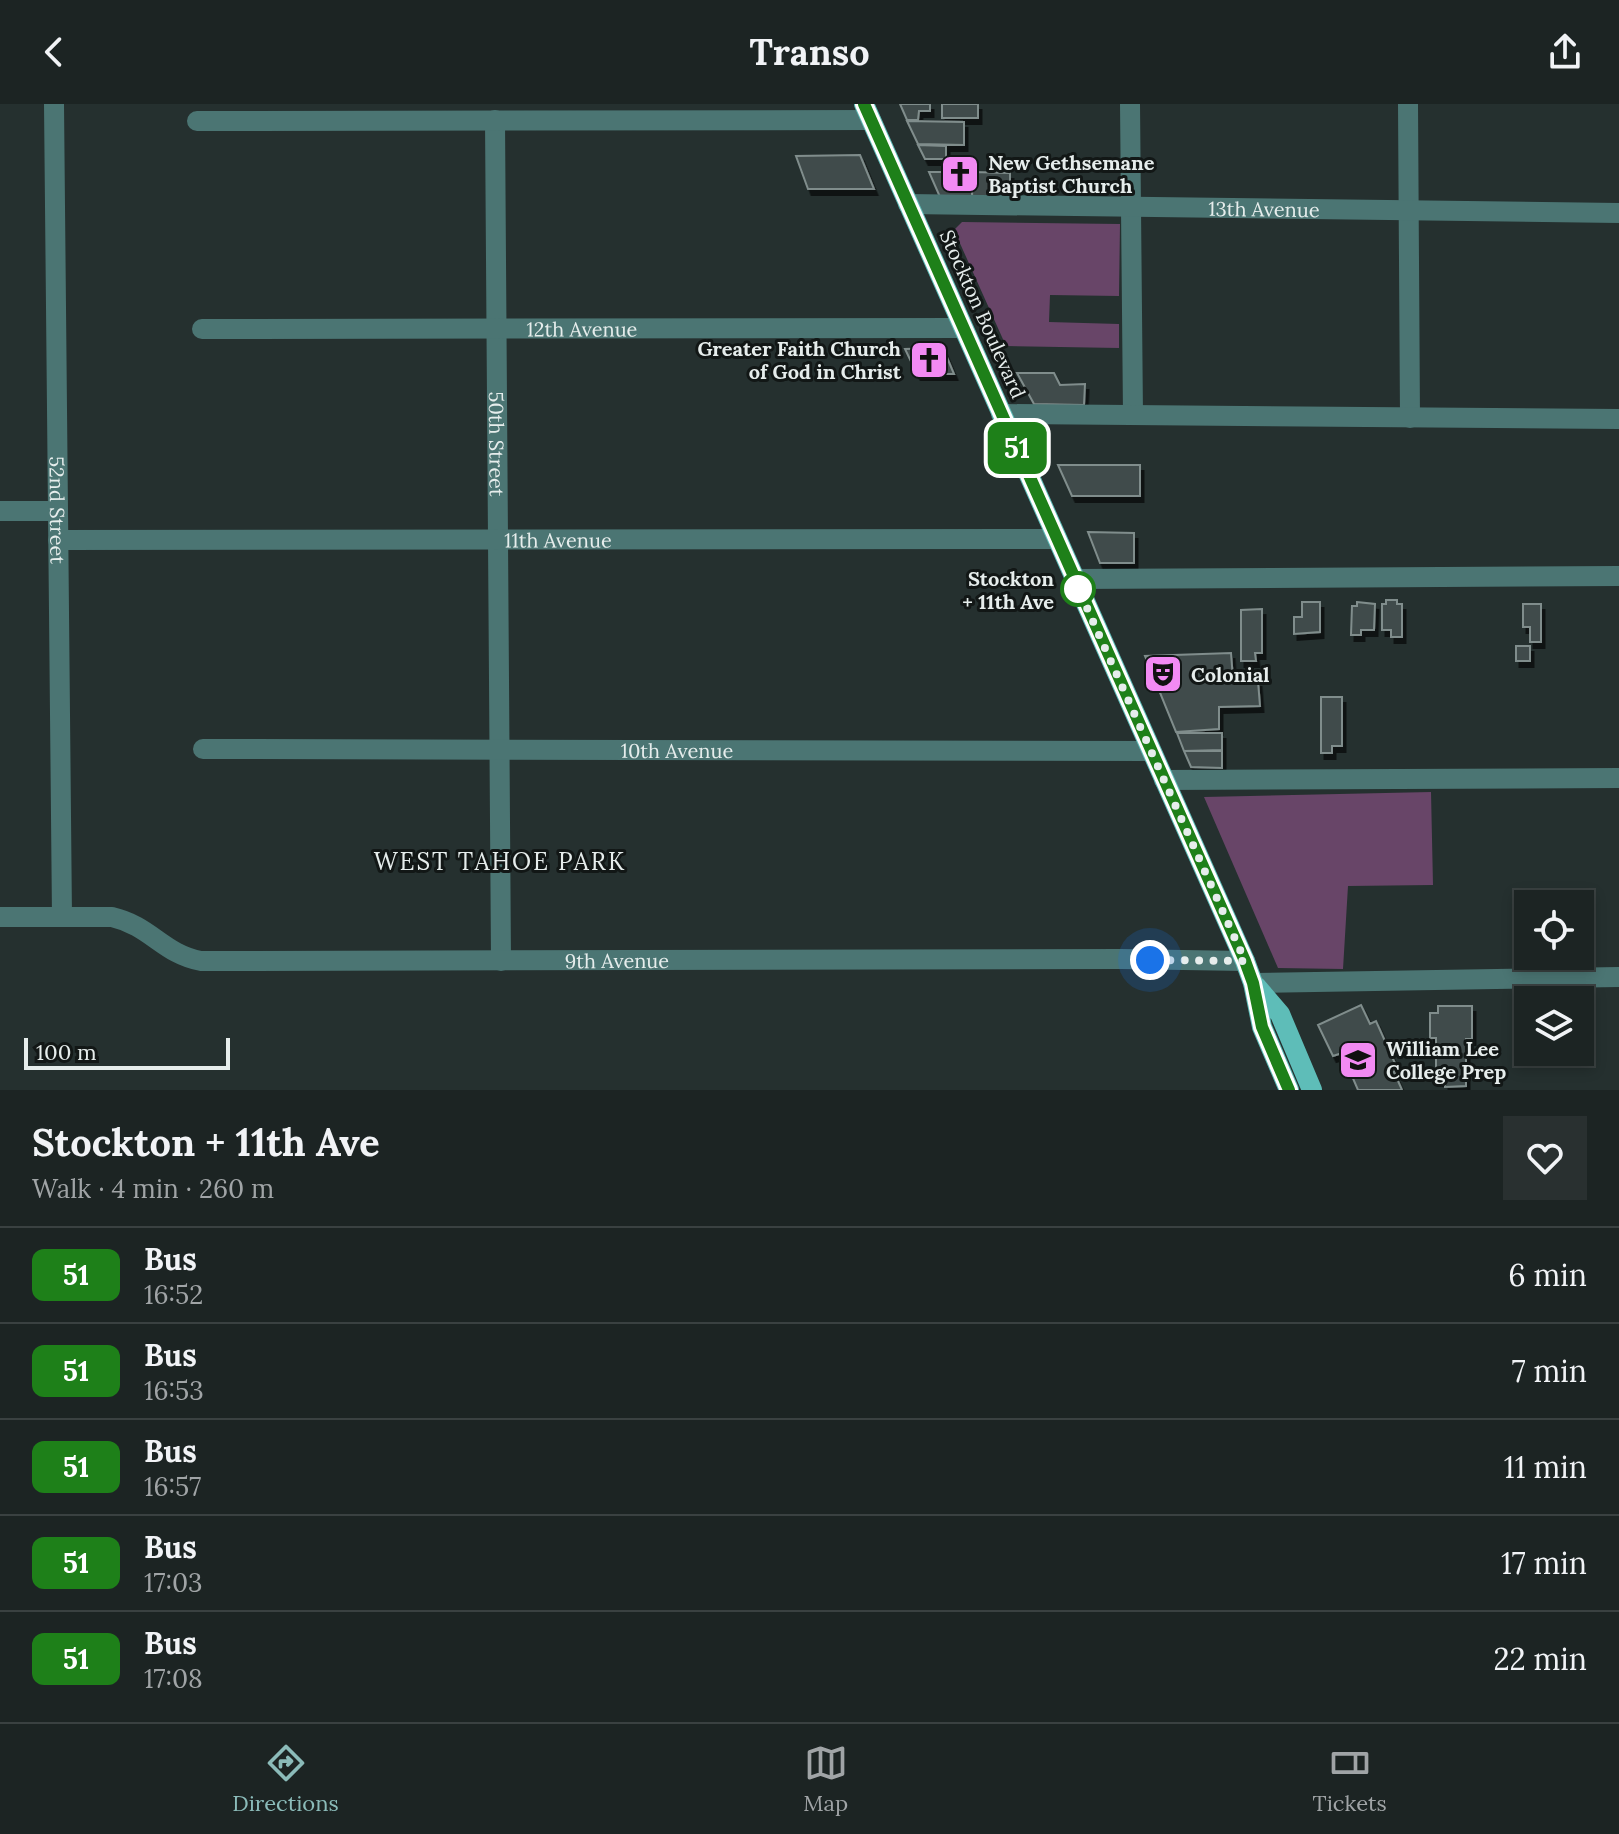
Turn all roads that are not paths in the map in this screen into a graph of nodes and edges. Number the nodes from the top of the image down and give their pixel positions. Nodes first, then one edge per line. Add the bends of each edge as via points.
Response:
1 (54, 104) edge
2 (1130, 104) edge
3 (1408, 104) edge
4 (867, 112) edge
5 (495, 120) junction
6 (197, 121) dead end
7 (908, 204) junction
8 (1131, 207) junction
9 (1409, 210) junction
10 (1619, 213) edge
11 (963, 328) junction
12 (202, 329) dead end
13 (496, 329) junction
14 (1001, 414) junction
15 (1133, 415) junction
16 (1410, 418) junction
17 (1619, 419) edge
18 (0, 511) edge
19 (58, 511) junction
20 (1057, 539) junction
21 (58, 540) junction
22 (498, 540) junction
23 (1619, 576) edge
24 (1074, 579) junction
25 (203, 749) dead end
26 (499, 749) junction
27 (1151, 751) junction
28 (1619, 778) edge
29 (1164, 780) junction
30 (0, 917) edge
31 (62, 917) junction
32 (501, 961) junction
33 (1245, 961) junction
34 (1619, 977) edge
35 (1253, 983) junction
36 (1289, 1090) edge
37 (1312, 1090) edge

1 - 19 street, 52nd Street
2 - 8 street
3 - 9 street
4 - 5 street
4 - 7 main road, Stockton Boulevard
5 - 6 street
5 - 13 street, 50th Street
7 - 8 street, 13th Avenue
7 - 11 main road, Stockton Boulevard
8 - 9 street, 13th Avenue
8 - 15 street
9 - 10 street, 13th Avenue
9 - 16 street
11 - 13 street, 12th Avenue
11 - 14 main road, Stockton Boulevard
12 - 13 street, 12th Avenue
13 - 22 street, 50th Street
14 - 15 street
14 - 20 main road, Stockton Boulevard
15 - 16 street
16 - 17 street
18 - 19 street
19 - 21 street, 52nd Street
20 - 22 street, 11th Avenue
20 - 24 main road, Stockton Boulevard
21 - 22 street, 11th Avenue
21 - 31 street, 52nd Street
22 - 26 street, 50th Street
23 - 24 street
24 - 27 main road, Stockton Boulevard
25 - 26 street, 10th Avenue
26 - 27 street, 10th Avenue
26 - 32 street, 50th Street
27 - 29 main road, Stockton Boulevard
28 - 29 street
29 - 33 main road, Stockton Boulevard
30 - 31 street, 9th Avenue
31 - 32 street, 9th Avenue via 130,921 176,954 201,961
32 - 33 street, 9th Avenue
33 - 35 main road, Stockton Boulevard
34 - 35 street
35 - 36 main road, Stockton Boulevard via 1262,1027
35 - 37 main road, Stockton Boulevard via 1280,1014

